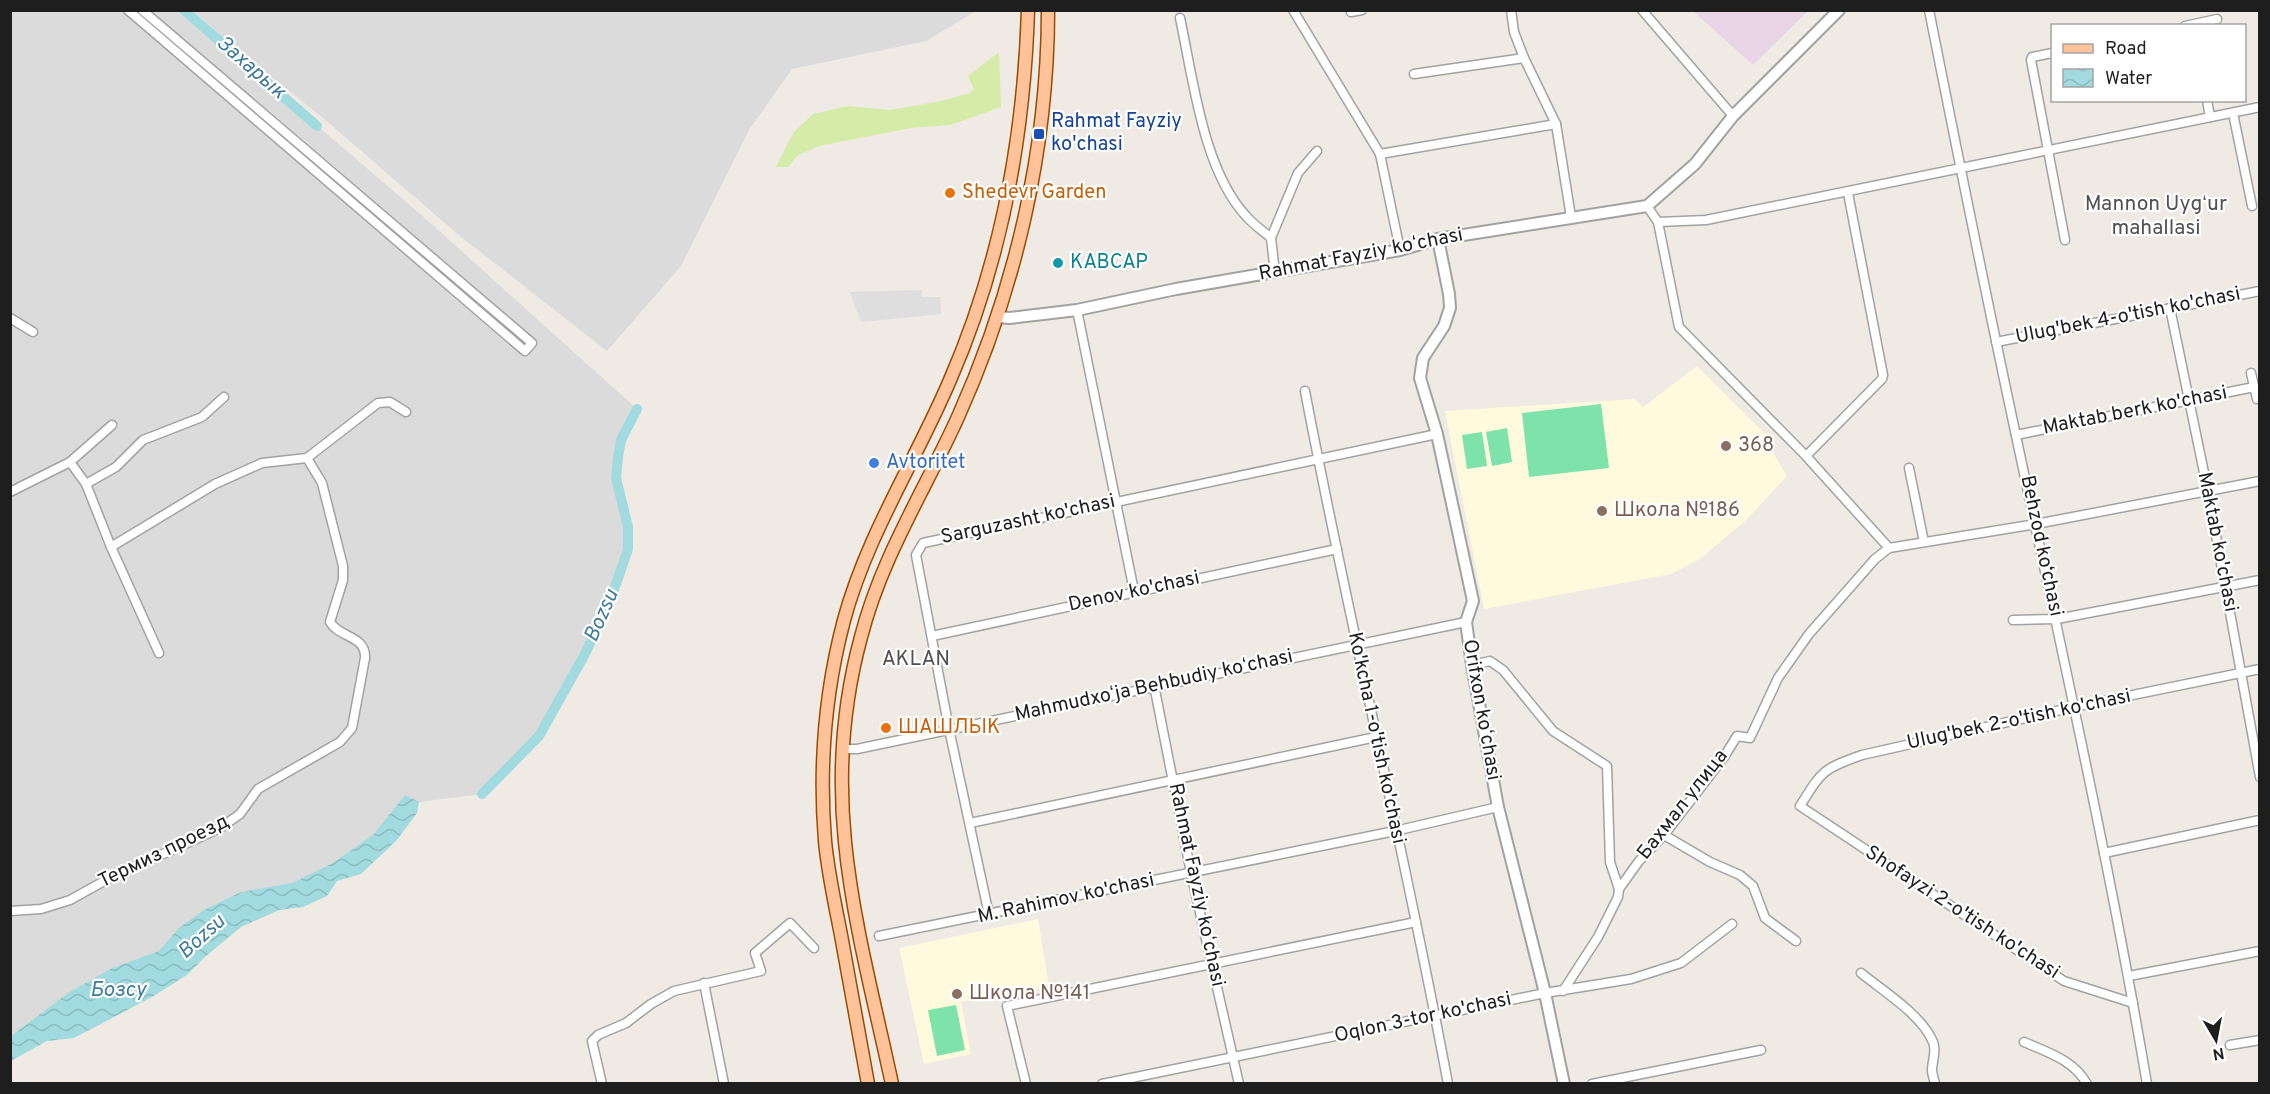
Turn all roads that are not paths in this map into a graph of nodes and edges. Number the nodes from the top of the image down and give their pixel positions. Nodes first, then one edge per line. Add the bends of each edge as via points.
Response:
1 (128, 10) edge
2 (142, 10) edge
3 (1028, 10) edge
4 (1048, 10) edge
5 (1293, 10) edge
6 (1362, 10) edge
7 (1510, 10) edge
8 (1642, 10) edge
9 (1839, 10) edge
10 (1929, 10) edge
11 (1351, 12) dead end
12 (1180, 18) dead end
13 (2217, 19) dead end
14 (2194, 24) edge
15 (2051, 53) edge
16 (1524, 58) junction
17 (1414, 74) dead end
18 (2207, 102) edge
19 (1022, 104) junction
20 (1043, 105) junction
21 (2259, 107) edge
22 (2233, 113) junction
23 (1733, 116) junction
24 (2210, 117) junction
25 (1556, 124) junction
26 (1317, 151) dead end
27 (2049, 151) junction
28 (1380, 154) junction
29 (1960, 169) junction
30 (1848, 193) junction
31 (1647, 206) junction
32 (2252, 206) dead end
33 (1571, 217) junction
34 (1658, 222) junction
35 (1271, 238) junction
36 (1438, 238) junction
37 (2065, 240) dead end
38 (1400, 250) junction
39 (1275, 273) junction
40 (2259, 291) edge
41 (2170, 308) junction
42 (1077, 310) junction
43 (997, 317) junction
44 (10, 318) edge
45 (33, 332) dead end
46 (1996, 342) junction
47 (2252, 373) dead end
48 (2254, 387) junction
49 (1305, 391) dead end
50 (224, 397) dead end
51 (2257, 399) dead end
52 (2189, 401) junction
53 (406, 412) dead end
54 (112, 425) dead end
55 (1437, 434) junction
56 (2016, 435) junction
57 (1806, 456) junction
58 (308, 458) junction
59 (1318, 458) junction
60 (70, 462) junction
61 (1909, 468) dead end
62 (2259, 481) edge
63 (86, 484) junction
64 (10, 492) edge
65 (2208, 492) junction
66 (1116, 501) junction
67 (2036, 524) junction
68 (1924, 542) junction
69 (111, 547) junction
70 (1889, 548) junction
71 (1337, 549) junction
72 (2259, 580) edge
73 (857, 583) junction
74 (2226, 587) junction
75 (876, 590) junction
76 (1134, 591) junction
77 (2057, 619) junction
78 (2013, 620) dead end
79 (1466, 622) junction
80 (932, 636) junction
81 (1356, 644) junction
82 (159, 653) dead end
83 (1472, 665) junction
84 (2259, 669) edge
85 (2241, 672) junction
86 (1154, 685) junction
87 (831, 688) junction
88 (849, 692) junction
89 (2074, 707) junction
90 (949, 729) junction
91 (1376, 737) junction
92 (843, 749) junction
93 (2259, 777) edge
94 (1174, 779) junction
95 (1800, 806) joint
96 (1498, 807) junction
97 (2259, 820) edge
98 (970, 823) junction
99 (1395, 831) junction
100 (1664, 835) junction
101 (2104, 853) junction
102 (1191, 873) junction
103 (1619, 890) junction
104 (10, 911) edge
105 (989, 915) junction
106 (1416, 922) junction
107 (1731, 924) dead end
108 (879, 936) dead end
109 (1796, 940) dead end
110 (814, 948) dead end
111 (2259, 951) edge
112 (1211, 963) junction
113 (1861, 974) dead end
114 (2129, 976) junction
115 (704, 983) junction
116 (1563, 991) junction
117 (1545, 993) junction
118 (2133, 1003) junction
119 (1435, 1015) junction
120 (2259, 1040) edge
121 (2024, 1042) dead end
122 (2230, 1045) dead end
123 (1761, 1050) dead end
124 (1234, 1058) junction
125 (602, 1083) edge
126 (724, 1083) edge
127 (868, 1083) edge
128 (892, 1083) edge
129 (1026, 1083) edge
130 (1102, 1083) edge
131 (1239, 1083) edge
132 (1448, 1083) edge
133 (1564, 1083) edge
134 (1592, 1083) edge
135 (1935, 1083) edge
136 (2087, 1083) edge
137 (2147, 1083) edge

1 - 2 street via 525,351 532,343
3 - 19 main road
4 - 20 main road
5 - 28 street
6 - 11 street
7 - 16 street
8 - 23 street
9 - 23 street
10 - 29 street, Behzod ko‘chasi
12 - 35 street via 1210,156 1246,217
13 - 14 street
15 - 27 street via 2031,58
16 - 17 street
16 - 25 street
18 - 24 street
19 - 20 main road via 1033,97
19 - 73 main road via 1008,199 974,320 945,394 878,529
20 - 43 main road via 1024,223
21 - 22 street
22 - 24 street
22 - 32 street
23 - 31 street via 1695,164
24 - 27 street
25 - 28 street
25 - 33 street
26 - 35 street via 1298,173
27 - 29 street
27 - 37 street
28 - 38 street
29 - 30 street
29 - 46 street, Behzod ko‘chasi
30 - 34 street via 1706,220
30 - 57 street via 1883,375
31 - 33 street, Rahmat Fayziy koʻchasi
31 - 34 street
33 - 36 street, Rahmat Fayziy koʻchasi
34 - 57 street via 1679,327
35 - 39 street
36 - 38 street, Rahmat Fayziy koʻchasi
36 - 55 street, Orifxon koʻchasi via 1450,308 1420,371
38 - 39 street, Rahmat Fayziy koʻchasi
39 - 42 street, Rahmat Fayziy koʻchasi
40 - 41 street, Ulug'bek 4-o'tish ko'chasi
41 - 46 street, Ulug'bek 4-o'tish ko'chasi
41 - 52 street, Maktab ko'chasi
42 - 43 street, Rahmat Fayziy koʻchasi
42 - 66 street
43 - 75 main road via 959,415
44 - 45 street
46 - 56 street, Behzod ko‘chasi
47 - 48 street
48 - 51 street
48 - 52 street, Maktab berk ko'chasi
49 - 59 street, Ko'kcha 1-o'tish ko'chasi
50 - 63 street via 202,417 143,440 116,467
52 - 56 street, Maktab berk ko'chasi
52 - 65 street, Maktab ko'chasi
53 - 58 street via 390,402 378,404
54 - 60 street
55 - 59 street, Sarguzasht ko'chasi
55 - 79 street, Orifxon koʻchasi via 1473,601
56 - 67 street, Behzod ko‘chasi
57 - 70 street
58 - 69 street via 262,464 215,484
58 - 104 street, Термиз проезд via 322,483 343,566 343,580 330,622 362,644 365,653 350,732 340,742 258,789 240,814 220,828 70,900 41,909
59 - 66 street, Sarguzasht ko'chasi
59 - 71 street, Ko'kcha 1-o'tish ko'chasi
60 - 63 street
60 - 64 street
61 - 68 street
62 - 65 street
63 - 69 street
65 - 67 street
65 - 74 street, Maktab ko'chasi
66 - 76 street
66 - 80 street, Sarguzasht ko'chasi via 923,543 916,555
67 - 68 street
67 - 77 street, Behzod ko‘chasi
68 - 70 street
69 - 82 street
70 - 100 street, Бахмал улица via 1809,634 1778,678 1750,738 1737,736
71 - 76 street, Denov ko'chasi
71 - 81 street, Ko'kcha 1-o'tish ko'chasi
72 - 74 street
73 - 75 main road via 864,592
73 - 87 main road
74 - 77 street
74 - 85 street, Maktab ko'chasi
75 - 88 main road
76 - 80 street, Denov ko'chasi
77 - 78 street
77 - 89 street, Behzod ko‘chasi
79 - 81 street, Mahmudxoʻja Behbudiy koʻchasi
79 - 83 street, Orifxon koʻchasi
80 - 90 street, Sarguzasht ko'chasi
81 - 86 street, Mahmudxoʻja Behbudiy koʻchasi
81 - 91 street, Ko'kcha 1-o'tish ko'chasi
83 - 96 street, Orifxon koʻchasi
83 - 103 street, Бахмал улица via 1490,661 1503,669 1553,730 1607,766 1610,862
84 - 85 street, Ulug'bek 2-o'tish ko'chasi
85 - 89 street, Ulug'bek 2-o'tish ko'chasi
85 - 93 street, Maktab ko'chasi
86 - 90 street, Mahmudxoʻja Behbudiy koʻchasi
86 - 94 street, Rahmat Fayziy koʻchasi
87 - 88 main road via 841,682
87 - 127 main road via 824,744 825,842
88 - 92 main road
89 - 95 street, Ulug'bek 2-o'tish ko'chasi via 1862,754 1835,764 1820,775
89 - 101 street, Behzod ko‘chasi
90 - 92 street, Mahmudxoʻja Behbudiy koʻchasi
90 - 98 street, Sarguzasht ko'chasi
91 - 94 street
91 - 99 street, Ko'kcha 1-o'tish ko'chasi
92 - 128 main road via 843,815 853,900
94 - 98 street
94 - 102 street, Rahmat Fayziy koʻchasi
95 - 118 street, Shofayzi 2-o'tish ko'chasi via 2064,981
96 - 99 street, M. Rahimov ko'chasi
96 - 117 street, Orifxon koʻchasi
97 - 101 street
98 - 105 street, Sarguzasht ko'chasi
99 - 102 street, M. Rahimov ko'chasi
99 - 106 street, Ko'kcha 1-o'tish ko'chasi
100 - 103 street, Бахмал улица
100 - 109 street via 1740,875 1753,886 1765,918
101 - 114 street, Behzod ko‘chasi
102 - 105 street, M. Rahimov ko'chasi
102 - 112 street, Rahmat Fayziy koʻchasi
103 - 116 street, Бахмал улица via 1598,937
105 - 108 street, M. Rahimov ko'chasi
106 - 112 street
106 - 119 street, Ko'kcha 1-o'tish ko'chasi
107 - 116 street, Oqlon 3-tor ko'chasi via 1681,963 1631,979
110 - 115 street via 790,923 755,953 761,971
111 - 114 street
112 - 124 street, Rahmat Fayziy koʻchasi
112 - 129 street via 1007,1006
113 - 135 street via 1909,1011 1926,1030 1934,1043
114 - 118 street, Behzod ko‘chasi
115 - 125 street via 674,991 626,1023 598,1035 592,1041
115 - 126 street
116 - 117 street, Oqlon 3-tor ko'chasi
117 - 119 street, Oqlon 3-tor ko'chasi
117 - 133 street, Orifxon koʻchasi
118 - 137 street, Behzod ko‘chasi
119 - 124 street, Oqlon 3-tor ko'chasi
119 - 132 street, Ko'kcha 1-o'tish ko'chasi
120 - 122 street
121 - 136 street via 2063,1059
123 - 134 street
124 - 130 street, Oqlon 3-tor ko'chasi
124 - 131 street, Rahmat Fayziy koʻchasi

